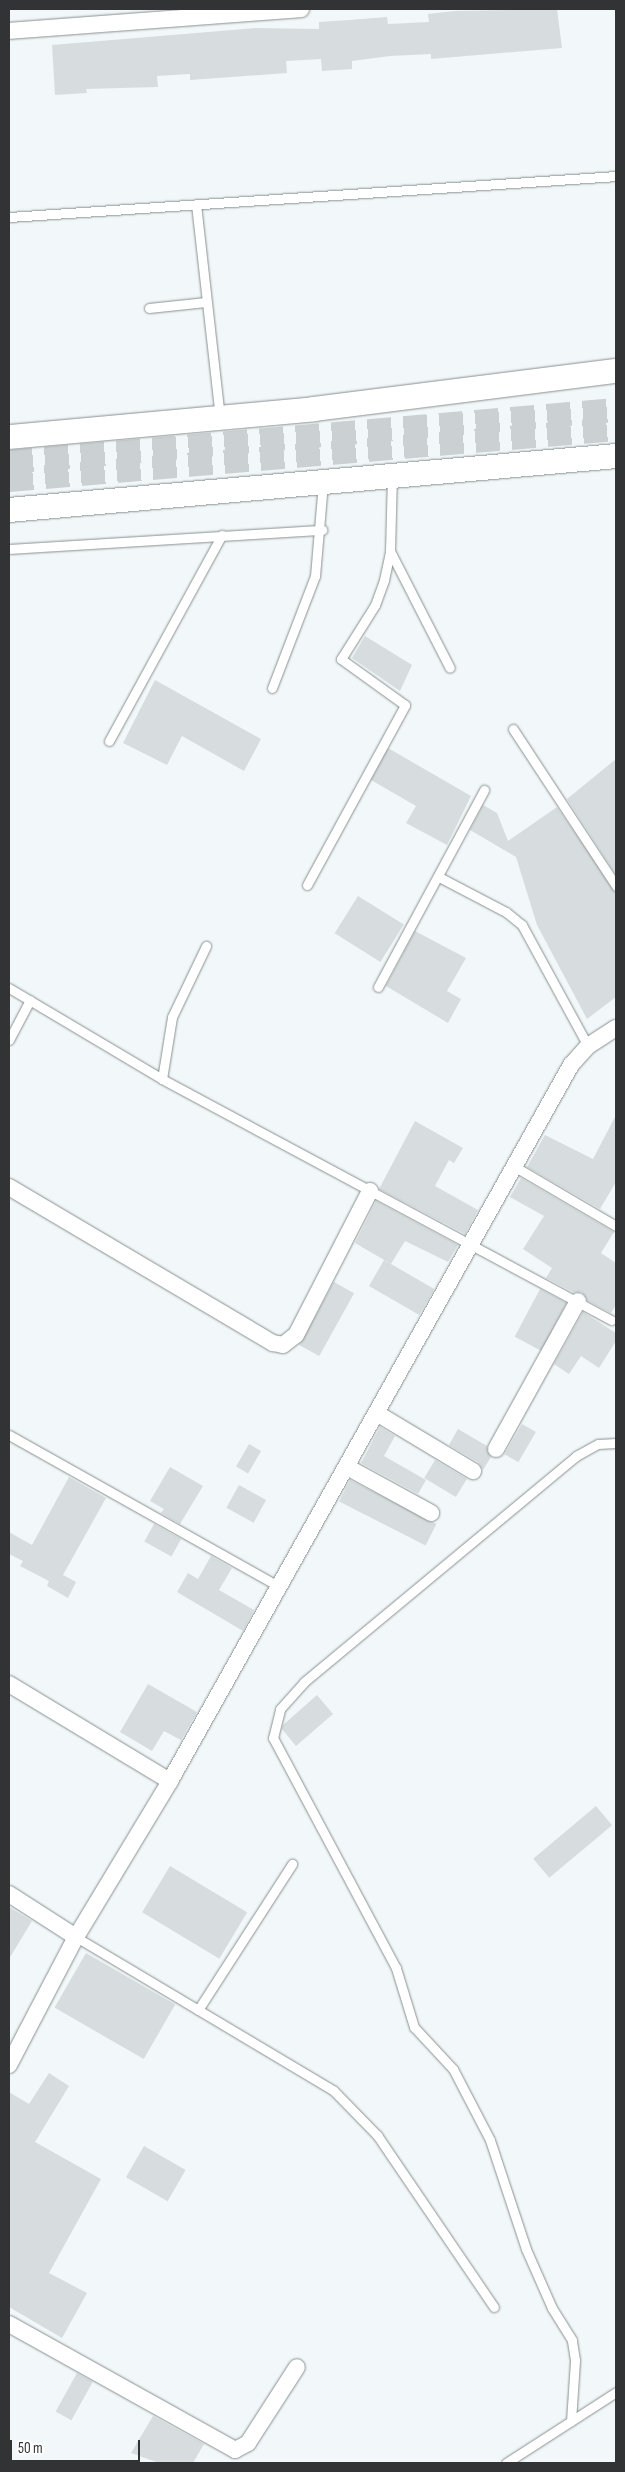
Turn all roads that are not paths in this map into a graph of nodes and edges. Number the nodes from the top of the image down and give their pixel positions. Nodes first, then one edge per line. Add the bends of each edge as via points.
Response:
1 (301, 9) edge
2 (9, 31) edge
3 (616, 176) edge
4 (196, 204) junction
5 (9, 217) edge
6 (206, 302) junction
7 (149, 308) dead end
8 (616, 371) edge
9 (220, 418) junction
10 (9, 438) edge
11 (616, 456) edge
12 (392, 477) junction
13 (323, 482) junction
14 (9, 510) edge
15 (322, 530) junction
16 (222, 535) junction
17 (9, 548) edge
18 (390, 551) junction
19 (450, 668) dead end
20 (272, 688) dead end
21 (513, 729) dead end
22 (110, 740) dead end
23 (484, 790) dead end
24 (439, 877) junction
25 (307, 885) dead end
26 (616, 886) edge
27 (206, 946) dead end
28 (378, 987) dead end
29 (9, 988) edge
30 (30, 1000) junction
31 (616, 1028) edge
32 (9, 1040) edge
33 (588, 1046) junction
34 (162, 1079) junction
35 (517, 1168) junction
36 (9, 1187) edge
37 (370, 1191) junction
38 (616, 1226) edge
39 (472, 1245) junction
40 (578, 1301) junction
41 (611, 1320) dead end
42 (378, 1414) junction
43 (9, 1435) edge
44 (616, 1443) edge
45 (496, 1449) dead end
46 (347, 1466) junction
47 (473, 1471) dead end
48 (431, 1514) dead end
49 (278, 1586) junction
50 (9, 1684) edge
51 (170, 1781) junction
52 (292, 1864) dead end
53 (9, 1894) edge
54 (76, 1937) junction
55 (198, 2010) junction
56 (9, 2065) edge
57 (494, 2306) dead end
58 (9, 2324) edge
59 (297, 2367) dead end
60 (616, 2392) edge
61 (571, 2421) junction
62 (506, 2463) edge

1 - 2 street
3 - 4 lane
4 - 5 lane
4 - 6 lane
6 - 7 lane
6 - 9 lane
8 - 9 main road
9 - 10 main road
11 - 12 main road
12 - 13 main road
12 - 18 lane
13 - 14 main road
13 - 15 lane
15 - 16 lane
15 - 20 lane via 315,576
16 - 17 lane
16 - 22 lane
18 - 19 lane
18 - 25 lane via 375,604 341,659 406,706
21 - 26 lane
23 - 24 lane
24 - 28 lane
24 - 33 lane via 506,912 522,925
27 - 34 lane via 172,1017
29 - 30 lane
30 - 32 lane
30 - 34 lane
31 - 33 street
33 - 35 street via 571,1066
34 - 37 lane
35 - 38 lane
35 - 39 street
36 - 37 street via 274,1343 283,1345 296,1335
37 - 39 lane
39 - 40 lane
39 - 42 street
40 - 41 lane
40 - 45 street
42 - 46 street
42 - 47 street
43 - 49 lane
44 - 61 lane via 598,1444 576,1456 304,1682 280,1709 273,1738 396,1968 414,2027 453,2069 490,2140 526,2249 552,2308 572,2340 576,2360
46 - 48 street
46 - 49 street
49 - 51 street
50 - 51 street
51 - 54 street
52 - 55 lane
53 - 54 street
54 - 55 lane
54 - 56 street
55 - 57 lane via 334,2091 377,2135
58 - 59 street via 235,2450 248,2443
60 - 61 lane
61 - 62 lane

